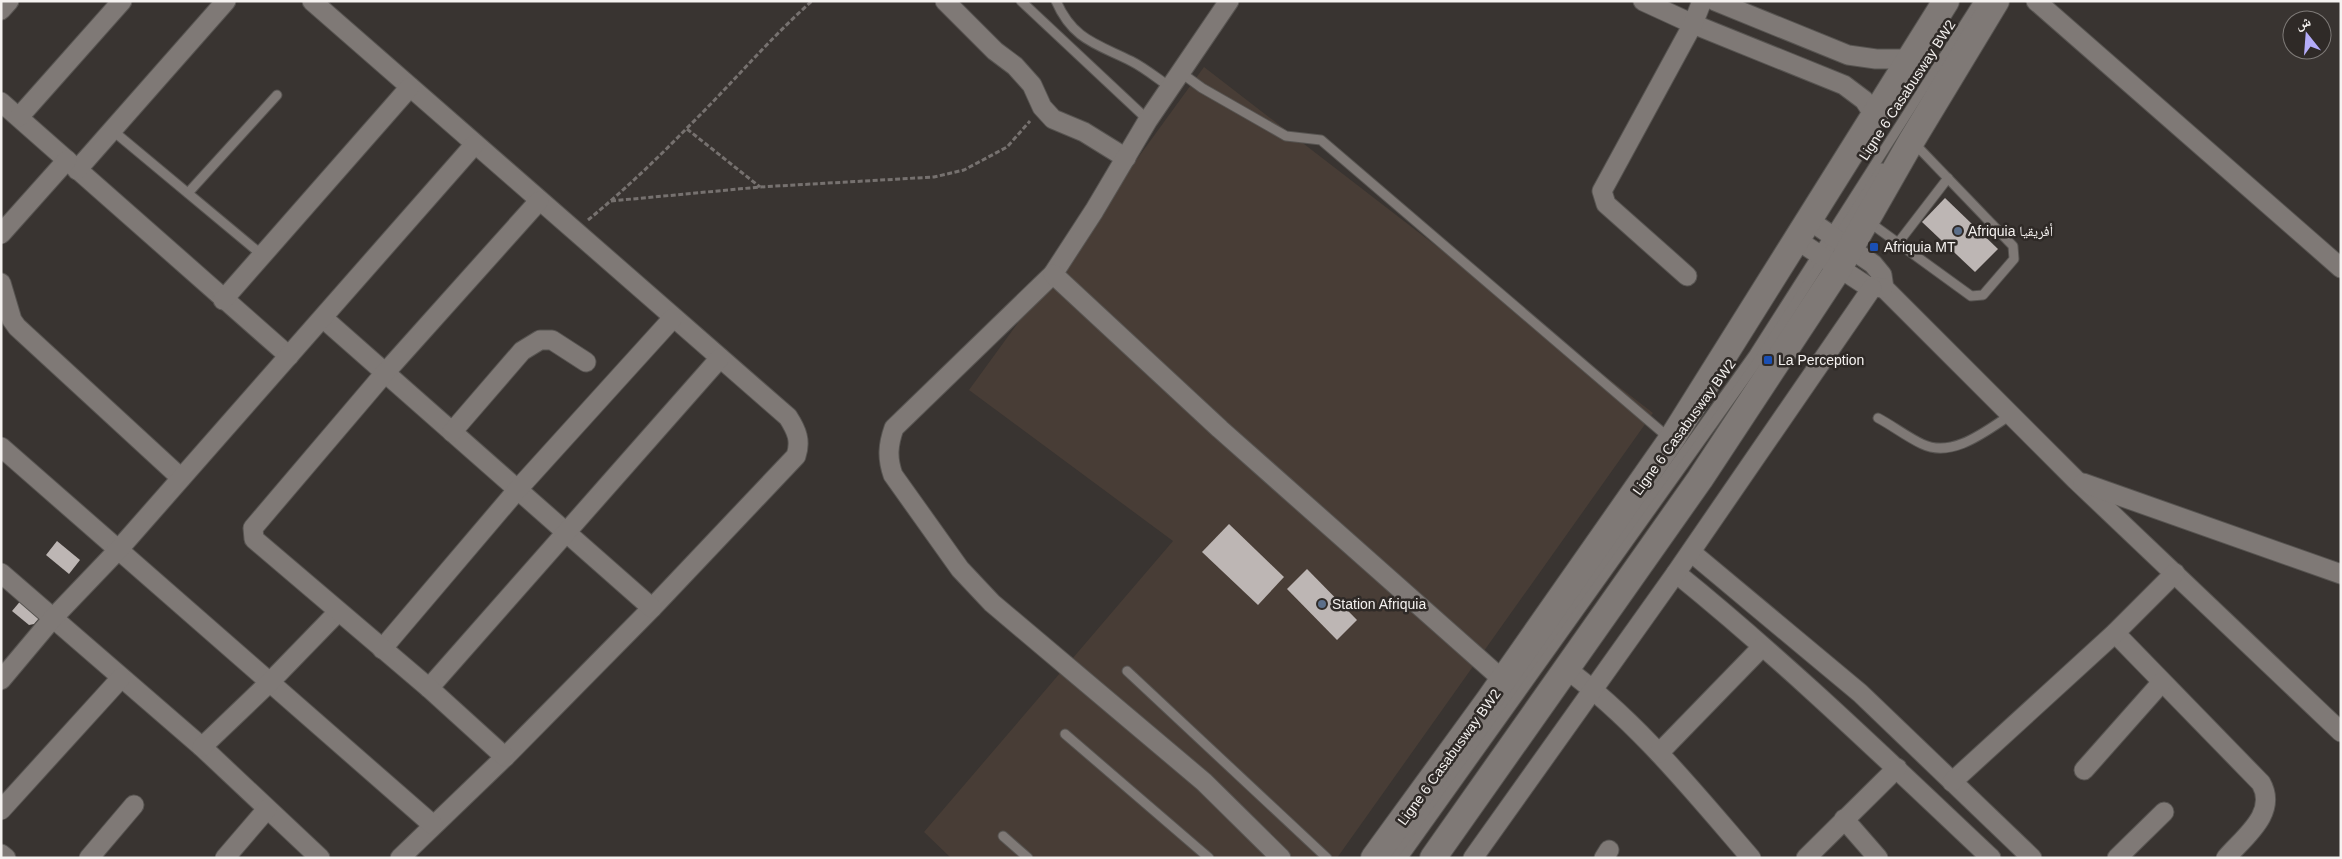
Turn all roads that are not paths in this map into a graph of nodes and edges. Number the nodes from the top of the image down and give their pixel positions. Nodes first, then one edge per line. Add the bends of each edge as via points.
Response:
1 (9, 1) edge
2 (122, 1) edge
3 (226, 1) edge
4 (312, 1) edge
5 (945, 1) edge
6 (1021, 1) edge
7 (1056, 1) edge
8 (1229, 1) edge
9 (1643, 1) edge
10 (1702, 1) edge
11 (1715, 1) edge
12 (1946, 1) edge
13 (1980, 1) edge
14 (1988, 1) edge
15 (1996, 1) edge
16 (2036, 1) edge
17 (1, 10) edge
18 (1693, 24) junction
19 (1848, 55) junction
20 (1909, 58) junction
21 (1175, 79) junction
22 (1835, 81) junction
23 (410, 87) junction
24 (277, 94) dead end
25 (1, 102) edge
26 (1874, 115) junction
27 (19, 117) junction
28 (1148, 120) junction
29 (112, 130) junction
30 (1912, 140) junction
31 (475, 144) junction
32 (1126, 158) junction
33 (72, 165) junction
34 (1948, 178) junction
35 (188, 193) junction
36 (539, 201) junction
37 (1867, 220) junction
38 (1, 234) edge
39 (1898, 243) junction
40 (1826, 245) junction
41 (262, 255) junction
42 (2341, 268) edge
43 (1053, 274) junction
44 (1687, 276) dead end
45 (1, 283) edge
46 (1878, 288) junction
47 (223, 300) junction
48 (323, 318) junction
49 (673, 318) junction
50 (289, 356) junction
51 (720, 358) junction
52 (586, 362) dead end
53 (384, 374) junction
54 (2012, 414) junction
55 (1878, 418) dead end
56 (452, 432) junction
57 (1672, 440) junction
58 (1, 446) edge
59 (182, 478) junction
60 (2076, 480) junction
61 (518, 489) junction
62 (567, 532) junction
63 (120, 549) junction
64 (1691, 552) junction
65 (1, 572) edge
66 (1676, 573) junction
67 (2175, 573) junction
68 (2341, 574) edge
69 (652, 608) junction
70 (338, 612) junction
71 (53, 618) junction
72 (2115, 633) junction
73 (1762, 646) junction
74 (382, 649) junction
75 (1565, 668) junction
76 (1127, 671) dead end
77 (121, 678) junction
78 (1, 680) edge
79 (1503, 680) junction
80 (271, 681) junction
81 (2162, 682) junction
82 (429, 688) junction
83 (1592, 688) junction
84 (2341, 732) edge
85 (1065, 734) dead end
86 (202, 747) junction
87 (1660, 754) junction
88 (505, 757) junction
89 (1897, 768) junction
90 (2084, 770) dead end
91 (1952, 782) junction
92 (134, 805) dead end
93 (267, 809) junction
94 (1, 810) edge
95 (2164, 812) dead end
96 (1844, 819) junction
97 (433, 825) junction
98 (1003, 836) dead end
99 (1, 854) edge
100 (6, 858) edge
101 (89, 858) edge
102 (225, 858) edge
103 (320, 858) edge
104 (400, 858) edge
105 (1028, 858) edge
106 (1209, 858) edge
107 (1281, 858) edge
108 (1327, 858) edge
109 (1374, 858) edge
110 (1394, 858) edge
111 (1403, 858) edge
112 (1433, 858) edge
113 (1473, 858) edge
114 (1751, 858) edge
115 (1806, 858) edge
116 (1878, 858) edge
117 (1991, 858) edge
118 (2032, 858) edge
119 (2117, 858) edge
120 (2226, 858) edge

1 - 17 street
2 - 27 street
3 - 29 street
4 - 23 street
5 - 32 street via 1032,85 1042,107 1053,119 1084,132
6 - 28 lane
7 - 21 lane via 1066,21 1083,38
8 - 21 street
9 - 18 street
10 - 18 street
11 - 19 street
12 - 20 main road
13 - 40 lane, Ligne 6 Casabusway BW2
14 - 40 lane, Ligne 6 Casabusway BW2
15 - 30 main road
16 - 42 street
18 - 22 street
18 - 44 street via 1602,190 1606,204
19 - 20 street via 1876,59
19 - 22 street
20 - 26 main road
21 - 28 street
21 - 57 lane via 1202,88 1286,136 1321,140
22 - 26 street via 1858,93
23 - 31 street
23 - 41 street
24 - 35 lane
25 - 27 street
26 - 40 main road
27 - 33 street
28 - 32 street
29 - 33 street
29 - 35 lane
30 - 34 lane
30 - 37 main road
31 - 36 street
31 - 48 street
32 - 43 street
33 - 38 street
33 - 47 street
34 - 39 lane
34 - 39 lane via 2013,246 2014,260 1983,295 1972,296
35 - 41 lane
36 - 49 street
36 - 53 street
37 - 39 lane
37 - 40 main road
40 - 46 street
40 - 57 main road
40 - 75 main road via 1700,478
40 - 110 lane, Ligne 6 Casabusway BW2 via 1754,354
40 - 111 lane, Ligne 6 Casabusway BW2 via 1762,355
41 - 47 street
43 - 79 street via 1220,429
43 - 107 street via 894,428 888,443 893,475 979,591 1204,782
45 - 59 street via 17,327
46 - 54 street
46 - 64 street
47 - 50 street
48 - 50 street
48 - 53 street
49 - 51 street
49 - 61 street
50 - 59 street
51 - 62 street
51 - 69 street via 788,418 796,429 799,446 796,456
52 - 56 street via 552,340 540,340 522,351
53 - 56 street
53 - 70 street via 253,528 254,539
54 - 55 lane via 1960,445 1942,448 1924,445
54 - 60 street
56 - 61 street
57 - 79 main road
58 - 63 street
59 - 63 street
60 - 67 street
60 - 68 street
61 - 62 street
61 - 74 street
62 - 69 street
62 - 82 street
63 - 71 street
63 - 80 street
64 - 66 street
64 - 91 street via 1834,670
65 - 71 street
66 - 73 street
66 - 83 street
67 - 72 street
67 - 84 street
69 - 88 street
70 - 74 street
70 - 80 street
71 - 77 street
71 - 78 street
72 - 81 street
72 - 91 street
73 - 87 street
73 - 89 street
74 - 82 street
75 - 83 street
75 - 112 main road
76 - 108 lane
77 - 86 street
77 - 94 street
79 - 109 main road
80 - 86 street
80 - 97 street
81 - 90 street
81 - 120 street via 2262,783 2266,791 2264,815
82 - 88 street
83 - 87 street
83 - 113 street
85 - 106 lane
86 - 93 street
87 - 114 street
88 - 97 street
89 - 96 street
89 - 117 street
91 - 118 street
92 - 101 street
93 - 102 street
93 - 103 street
95 - 119 street
96 - 115 street
96 - 116 street
97 - 104 street
98 - 105 lane
99 - 100 street

